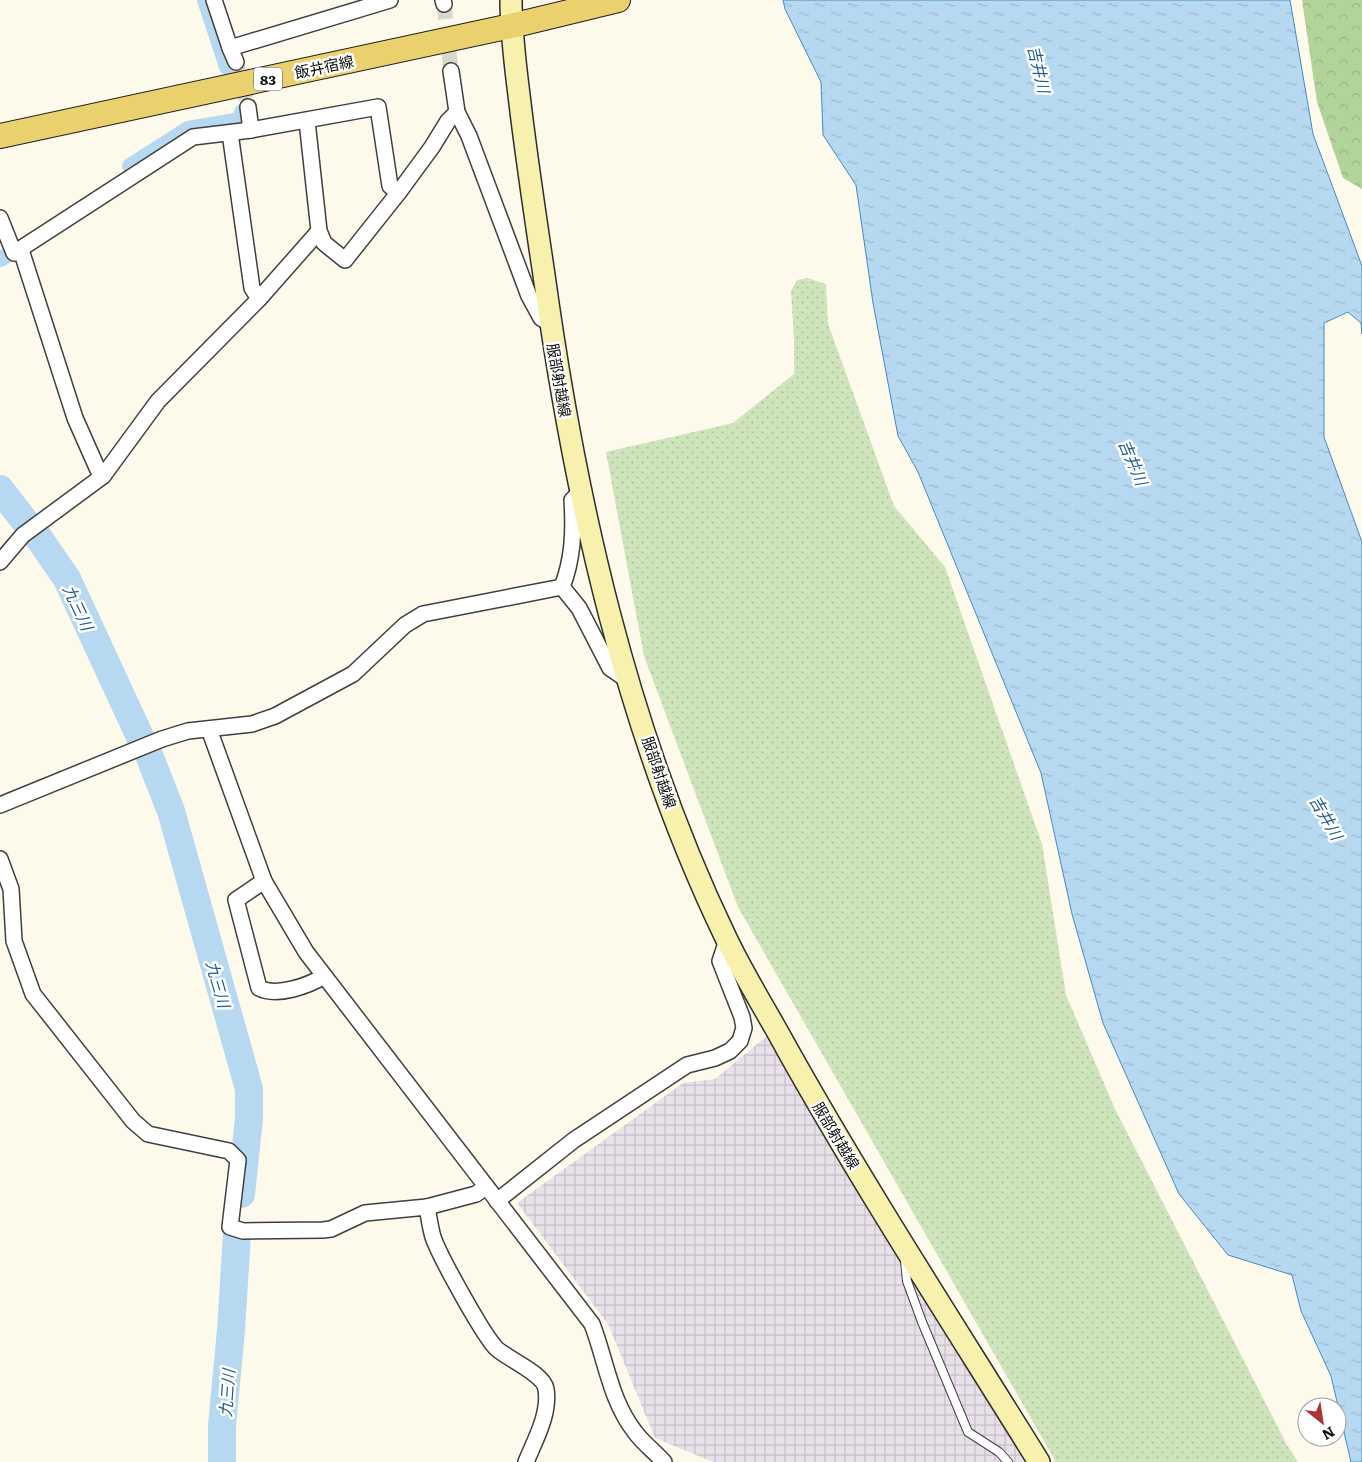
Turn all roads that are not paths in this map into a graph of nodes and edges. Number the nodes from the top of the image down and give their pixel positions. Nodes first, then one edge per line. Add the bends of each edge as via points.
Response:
1 (214, 0) edge
2 (390, 0) edge
3 (511, 0) edge
4 (618, 0) edge
5 (511, 26) junction
6 (230, 48) junction
7 (236, 62) tunnel mouth
8 (451, 71) tunnel mouth
9 (248, 107) tunnel mouth
10 (457, 112) junction
11 (307, 121) junction
12 (251, 130) junction
13 (230, 133) junction
14 (0, 136) edge
15 (398, 192) junction
16 (0, 218) edge
17 (319, 231) junction
18 (21, 250) junction
19 (259, 299) junction
20 (551, 324) junction
21 (103, 476) junction
22 (582, 490) junction
23 (0, 562) edge
24 (562, 587) junction
25 (629, 681) junction
26 (209, 730) junction
27 (0, 805) edge
28 (0, 859) edge
29 (264, 882) junction
30 (727, 940) junction
31 (324, 976) junction
32 (486, 1187) junction
33 (497, 1201) junction
34 (426, 1207) junction
35 (904, 1244) junction
36 (526, 1462) edge
37 (664, 1462) edge
38 (1008, 1462) edge
39 (1039, 1462) edge

1 - 6 street
2 - 6 street
3 - 5 main road, 服部射越線
4 - 5 main road, 飯井宿線 / 83
5 - 14 main road, 飯井宿線 / 83
5 - 20 main road, 服部射越線
6 - 7 street
8 - 10 street
9 - 12 street
10 - 15 street
10 - 20 street via 529,296 541,318
11 - 12 street
11 - 15 street via 378,107 390,186
11 - 17 street
12 - 13 street
13 - 18 street via 193,137 184,142
13 - 19 street via 252,288
15 - 17 street via 345,260 324,243
16 - 18 street via 14,253
17 - 19 street
18 - 21 street via 75,418
19 - 21 street via 158,401
20 - 22 main road, 服部射越線
21 - 23 street via 23,535
22 - 24 street via 572,500 574,525 570,566
22 - 25 main road, 服部射越線
24 - 25 street via 579,608 610,668
24 - 26 street via 423,614 405,625 354,674 320,693 252,724
25 - 30 main road, 服部射越線 via 697,874
26 - 27 street via 188,731 162,739
26 - 29 street
28 - 34 street via 11,889 14,941 33,994 133,1121 148,1134 234,1154 238,1160 230,1227 243,1231 323,1230 365,1213
29 - 31 street
29 - 31 street via 236,900 259,988 268,992 312,984
30 - 33 street via 720,961 742,1017 744,1028 740,1041 730,1051 715,1058 687,1065 574,1140
30 - 35 main road, 服部射越線 via 828,1122
31 - 32 street
32 - 33 street
32 - 34 street via 476,1194
33 - 37 street via 592,1324 621,1409 635,1432
34 - 36 street via 439,1251 496,1349 538,1378 546,1388 546,1405 540,1428
35 - 38 lane via 907,1281 968,1432 999,1452
35 - 39 main road, 服部射越線

